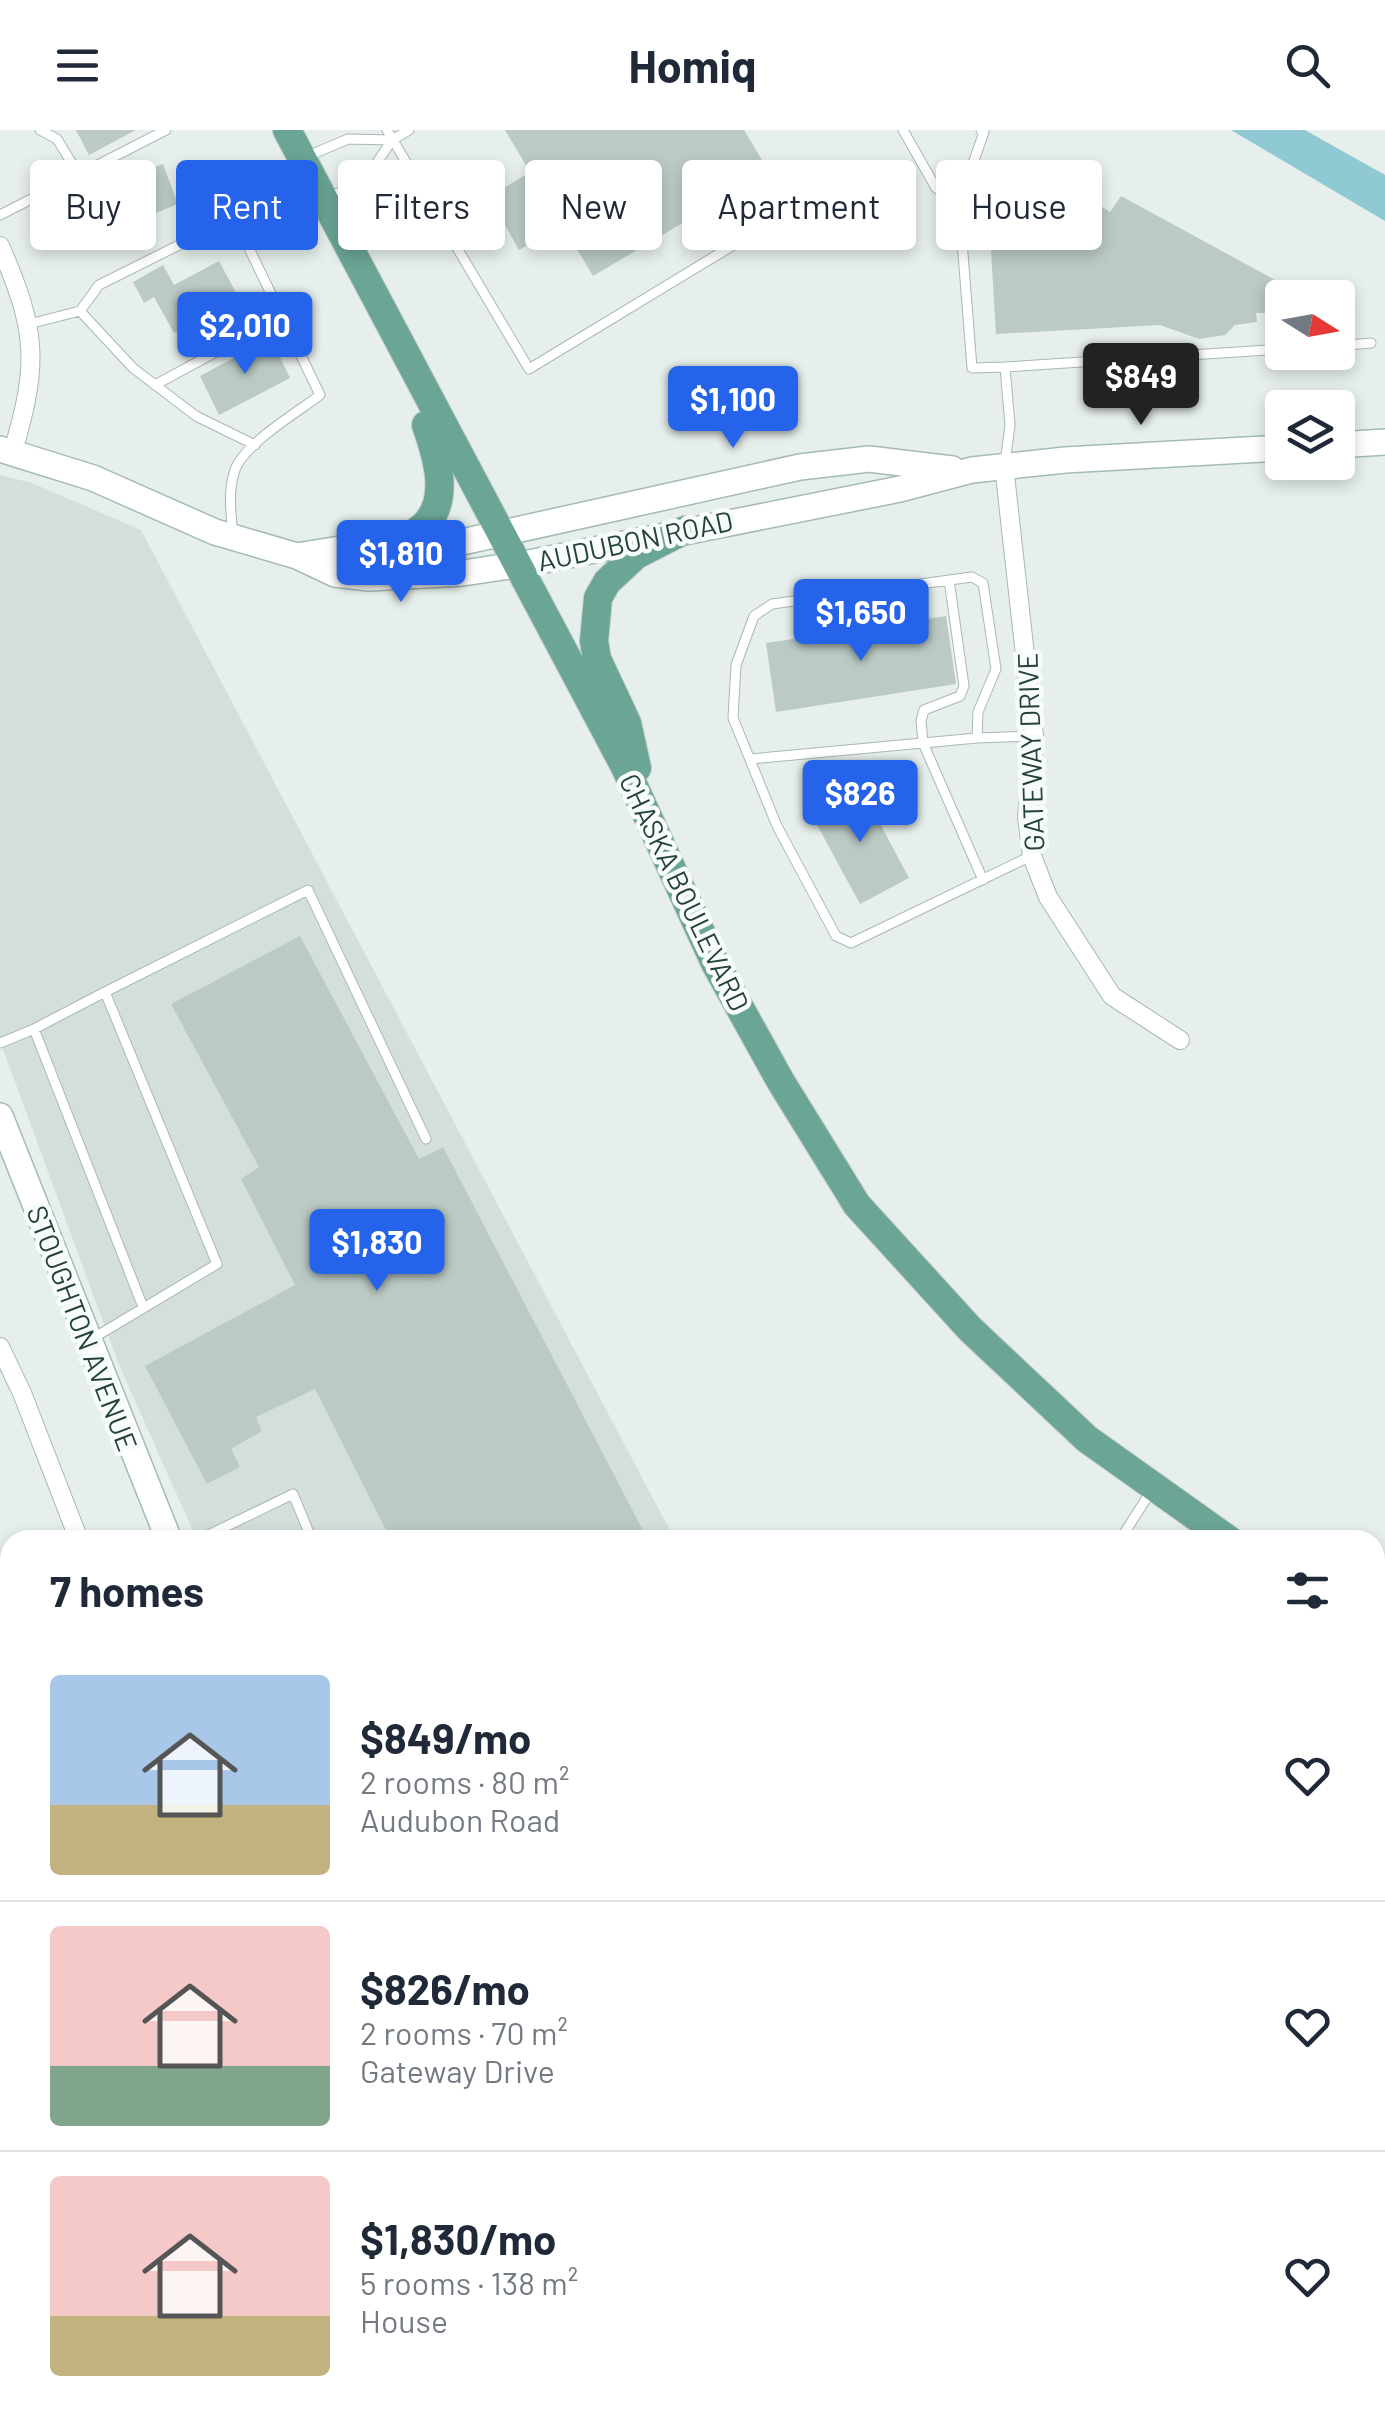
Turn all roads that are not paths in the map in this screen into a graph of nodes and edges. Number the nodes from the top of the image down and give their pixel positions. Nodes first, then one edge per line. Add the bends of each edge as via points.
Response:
1 (40, 130) edge
2 (166, 130) edge
3 (287, 130) edge
4 (409, 130) edge
5 (903, 130) edge
6 (981, 130) edge
7 (389, 135) edge
8 (302, 159) junction
9 (70, 160) edge
10 (108, 160) edge
11 (974, 160) edge
12 (936, 188) edge
13 (30, 200) edge
14 (324, 200) junction
15 (0, 215) edge
16 (0, 246) edge
17 (725, 250) edge
18 (963, 250) edge
19 (80, 311) junction
20 (282, 316) junction
21 (30, 324) junction
22 (392, 330) junction
23 (1372, 343) dead end
24 (1355, 344) edge
25 (1265, 350) edge
26 (1004, 367) junction
27 (155, 385) junction
28 (1385, 442) edge
29 (1355, 444) edge
30 (255, 445) junction
31 (1265, 449) edge
32 (6, 450) edge
33 (1004, 466) junction
34 (972, 470) junction
35 (685, 530) junction
36 (500, 534) junction
37 (234, 538) junction
38 (361, 547) junction
39 (297, 556) junction
40 (517, 564) junction
41 (949, 580) junction
42 (1034, 736) junction
43 (977, 738) junction
44 (924, 743) junction
45 (750, 759) junction
46 (648, 818) junction
47 (1032, 856) junction
48 (983, 880) junction
49 (106, 992) junction
50 (34, 1028) junction
51 (1180, 1040) dead end
52 (0, 1043) edge
53 (0, 1116) edge
54 (426, 1140) dead end
55 (143, 1307) junction
56 (88, 1341) junction
57 (0, 1347) edge
58 (1154, 1486) junction
59 (74, 1530) edge
60 (165, 1530) edge
61 (219, 1530) edge
62 (308, 1530) edge
63 (1126, 1530) edge
64 (1215, 1530) edge

1 - 9 lane via 57,139
2 - 10 lane
3 - 8 main road, CHASKA BOULEVARD
4 - 7 lane
5 - 12 lane
6 - 11 lane
7 - 8 lane via 348,139
7 - 14 lane via 366,179
7 - 17 lane via 528,369
8 - 14 main road, CHASKA BOULEVARD
13 - 15 lane
14 - 22 main road, CHASKA BOULEVARD
16 - 21 street
18 - 26 lane via 972,368
19 - 20 lane via 98,285 195,237 225,233 246,242
19 - 21 lane
19 - 27 lane
20 - 27 lane
20 - 30 lane via 320,395
21 - 32 street via 33,363
22 - 36 main road, CHASKA BOULEVARD
22 - 38 main road via 438,460 440,484 428,522 415,533
23 - 24 lane
25 - 26 lane
26 - 33 lane via 1010,425
27 - 30 lane via 196,416
28 - 29 main road
30 - 37 lane via 234,469
31 - 33 main road, AUDUBON ROAD
32 - 37 main road, AUDUBON ROAD via 93,478
33 - 34 main road, AUDUBON ROAD
33 - 42 street, GATEWAY DRIVE
34 - 35 main road, AUDUBON ROAD
34 - 36 main road, AUDUBON ROAD via 869,458 800,467
35 - 40 main road, AUDUBON ROAD
35 - 46 main road via 620,568 598,598 594,619 597,659 627,722
36 - 38 main road, AUDUBON ROAD
36 - 40 main road, CHASKA BOULEVARD
37 - 39 main road, AUDUBON ROAD
38 - 39 main road, AUDUBON ROAD
39 - 40 main road, AUDUBON ROAD via 335,574 369,578
40 - 46 main road, CHASKA BOULEVARD
41 - 43 lane via 972,576 983,583 996,669 978,712
41 - 44 lane via 964,686 960,696 924,710
41 - 45 lane via 772,604 754,616 736,665 733,718
42 - 43 lane
42 - 47 street, GATEWAY DRIVE via 1027,817
43 - 44 lane
44 - 45 lane
44 - 48 lane
45 - 48 lane via 836,936 851,944
46 - 58 main road, CHASKA BOULEVARD via 715,963 858,1204 970,1329 1088,1439
47 - 48 lane
47 - 51 street, GATEWAY DRIVE via 1048,897 1112,996
49 - 50 lane
49 - 54 lane via 308,890
49 - 55 lane via 217,1264
50 - 52 lane
50 - 55 lane
53 - 56 main road, STOUGHTON AVENUE
55 - 56 lane
56 - 60 main road, STOUGHTON AVENUE
57 - 59 street
58 - 63 lane
58 - 64 main road, CHASKA BOULEVARD
61 - 62 lane via 294,1494

